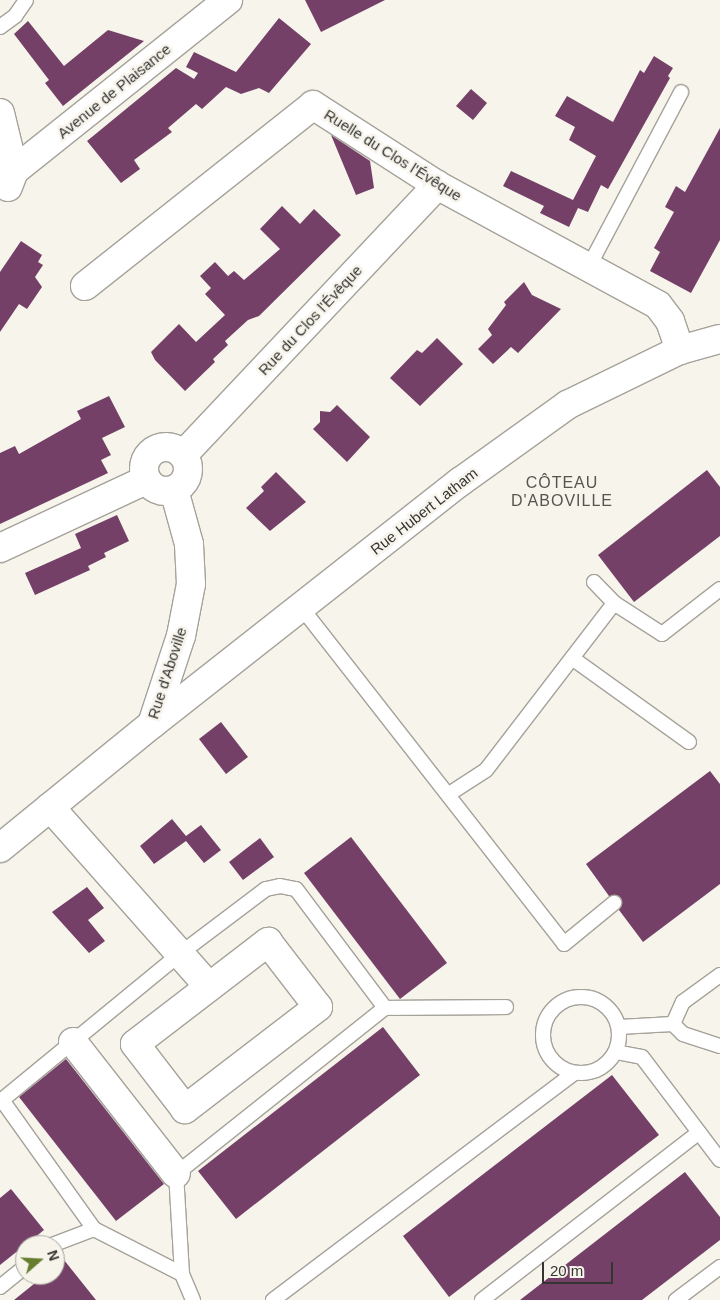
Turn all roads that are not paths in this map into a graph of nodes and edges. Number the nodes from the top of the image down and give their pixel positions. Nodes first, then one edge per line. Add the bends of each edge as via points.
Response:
1 (26, 0) edge
2 (228, 0) edge
3 (0, 27) edge
4 (681, 92) dead end
5 (3, 124) edge
6 (7, 176) edge
7 (437, 185) junction
8 (0, 201) edge
9 (588, 268) junction
10 (85, 286) dead end
11 (720, 339) edge
12 (680, 350) junction
13 (183, 455) junction
14 (146, 480) junction
15 (174, 490) junction
16 (0, 548) edge
17 (594, 582) dead end
18 (720, 589) edge
19 (614, 603) junction
20 (301, 607) junction
21 (572, 658) junction
22 (152, 724) junction
23 (689, 742) dead end
24 (448, 794) junction
25 (50, 807) junction
26 (0, 848) edge
27 (614, 903) dead end
28 (182, 953) junction
29 (720, 975) edge
30 (210, 987) junction
31 (506, 1007) dead end
32 (385, 1008) junction
33 (672, 1024) junction
34 (619, 1027) junction
35 (72, 1042) junction
36 (720, 1046) edge
37 (616, 1052) junction
38 (574, 1073) junction
39 (699, 1132) junction
40 (720, 1160) edge
41 (176, 1174) junction
42 (94, 1229) junction
43 (65, 1240) edge
44 (720, 1267) edge
45 (182, 1274) junction
46 (15, 1275) edge
47 (0, 1288) edge
48 (193, 1300) edge
49 (273, 1300) edge
50 (482, 1300) edge
51 (676, 1300) edge

1 - 3 lane via 16,16
2 - 6 street, Avenue de Plaisance
4 - 9 lane
5 - 6 street
6 - 8 street
7 - 9 street, Ruelle du Clos l'Évêque
7 - 10 street, Ruelle du Clos l'Évêque via 313,105
7 - 13 street, Rue du Clos l'Évêque
9 - 12 street, Ruelle du Clos l'Évêque via 658,305 670,321
11 - 12 street, Rue Hubert Latham
12 - 20 street, Rue Hubert Latham via 567,405 460,482
13 - 14 street via 166,447 154,451 145,461
13 - 15 street via 188,475
14 - 15 street via 155,489
14 - 16 street
15 - 22 street, Rue d'Aboville via 190,544 191,584 181,636
17 - 19 lane
18 - 19 lane via 662,634
19 - 21 lane
20 - 22 street, Rue Hubert Latham
20 - 24 lane
21 - 23 lane
21 - 24 lane via 486,770
22 - 25 street, Rue d'Aboville
24 - 27 lane via 564,944
25 - 26 street, Rue d'Aboville
25 - 28 street
28 - 30 street
28 - 32 lane via 266,889 280,886 296,889
28 - 35 lane
29 - 33 lane via 683,1002
30 - 30 street via 268,942 318,1007 185,1109 135,1044
31 - 32 lane
32 - 41 lane
33 - 34 lane
33 - 36 lane via 683,1034
34 - 37 lane
34 - 38 lane via 606,1006 583,997 570,998 551,1013 545,1024 546,1049 562,1068
35 - 41 street
35 - 42 lane via 2,1100
37 - 38 lane via 598,1070
37 - 39 lane via 642,1057
38 - 49 lane
39 - 40 lane
39 - 50 lane
41 - 45 lane
42 - 43 lane
42 - 45 lane
44 - 51 lane
45 - 48 lane
46 - 47 lane

